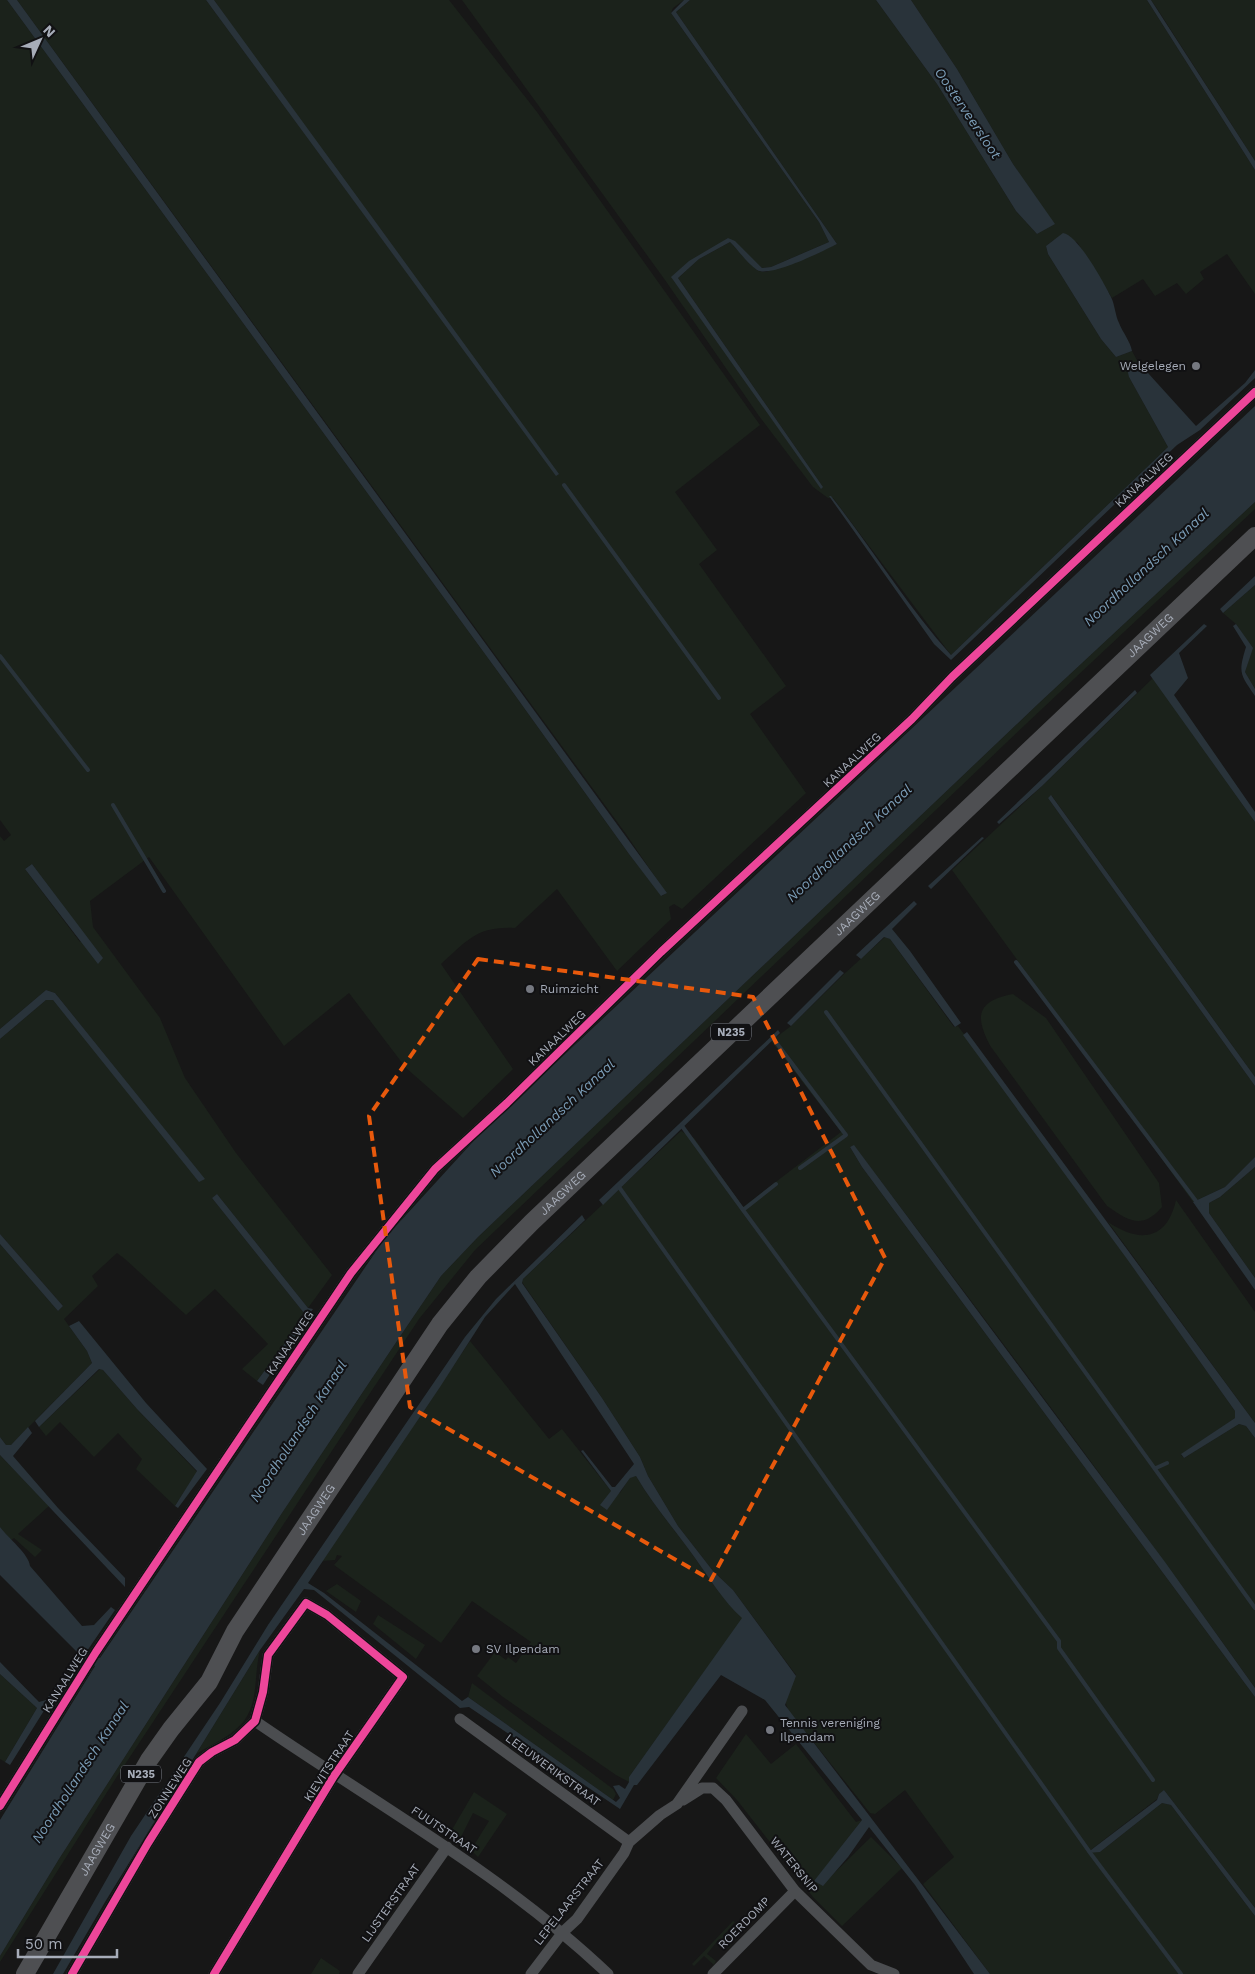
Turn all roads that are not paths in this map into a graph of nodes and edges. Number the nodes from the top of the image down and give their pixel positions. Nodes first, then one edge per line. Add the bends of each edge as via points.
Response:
1 (1255, 392) edge
2 (1255, 536) edge
3 (742, 1711) dead end
4 (460, 1719) dead end
5 (256, 1721) junction
6 (334, 1776) junction
7 (677, 1804) junction
8 (0, 1806) edge
9 (629, 1842) junction
10 (447, 1847) junction
11 (795, 1891) junction
12 (563, 1932) junction
13 (25, 1974) edge
14 (73, 1974) edge
15 (214, 1974) edge
16 (358, 1974) edge
17 (531, 1974) edge
18 (608, 1974) edge
19 (713, 1974) edge
20 (894, 1974) edge

1 - 8 street, KANAALWEG via 435,1169 351,1273 87,1665
2 - 13 main road, JAAGWEG / N235 via 538,1216 466,1290 262,1589 235,1631 209,1682 159,1744
3 - 7 street, LEPELAARSTRAAT
4 - 9 street, LEEUWERIKSTRAAT
5 - 6 street, FUUTSTRAAT
5 - 6 street, KIEVITSTRAAT via 268,1655 306,1603 327,1615 402,1677
5 - 14 street, ZONNEWEG via 235,1740 199,1762
6 - 10 street, FUUTSTRAAT
6 - 15 street, KIEVITSTRAAT
7 - 9 street, LEPELAARSTRAAT via 660,1814
7 - 11 street, WATERSNIP via 702,1788 713,1788 726,1800
9 - 12 street, LEPELAARSTRAAT via 577,1919
10 - 12 street, FUUTSTRAAT
10 - 16 street, LIJSTERSTRAAT
11 - 19 street, ROERDOMP
11 - 20 street, WATERSNIP via 871,1965
12 - 17 street, LEPELAARSTRAAT
12 - 18 street, FUUTSTRAAT

